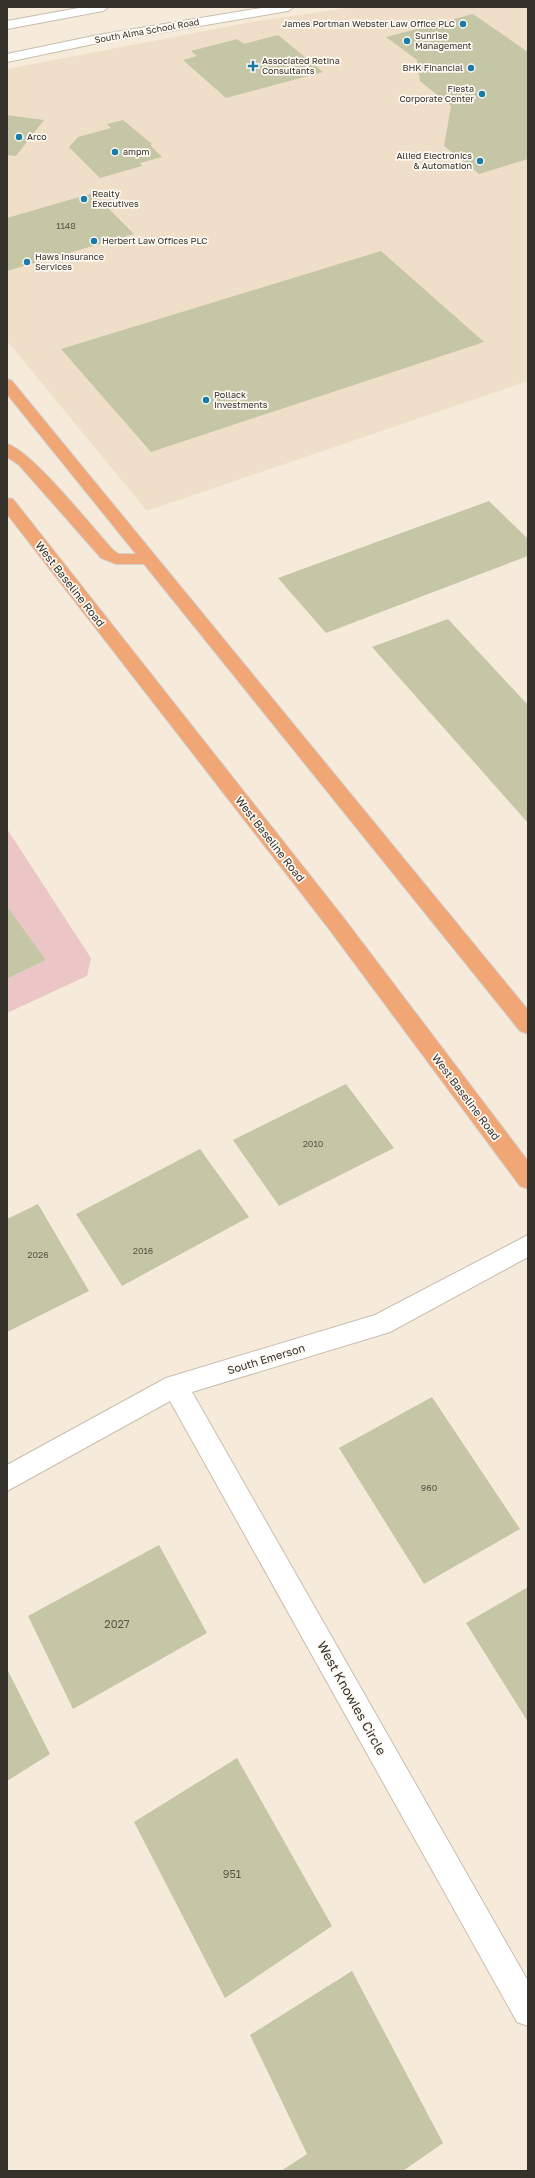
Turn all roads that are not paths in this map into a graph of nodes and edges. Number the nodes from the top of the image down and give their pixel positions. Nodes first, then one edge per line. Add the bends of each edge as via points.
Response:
1 (103, 7) edge
2 (288, 7) edge
3 (7, 25) edge
4 (7, 58) edge
5 (7, 384) edge
6 (7, 449) edge
7 (7, 503) edge
8 (150, 559) junction
9 (528, 1025) edge
10 (528, 1179) edge
11 (528, 1245) edge
12 (175, 1386) junction
13 (7, 1479) edge
14 (528, 2011) edge

1 - 3 street
2 - 4 street, South Alma School Road via 98,39
5 - 8 main road
6 - 8 main road via 25,462 107,554 116,559
7 - 10 main road, West Baseline Road via 336,923
8 - 9 main road
11 - 12 street, South Emerson via 381,1324
12 - 13 street, South Emerson
12 - 14 street, West Knowles Circle

